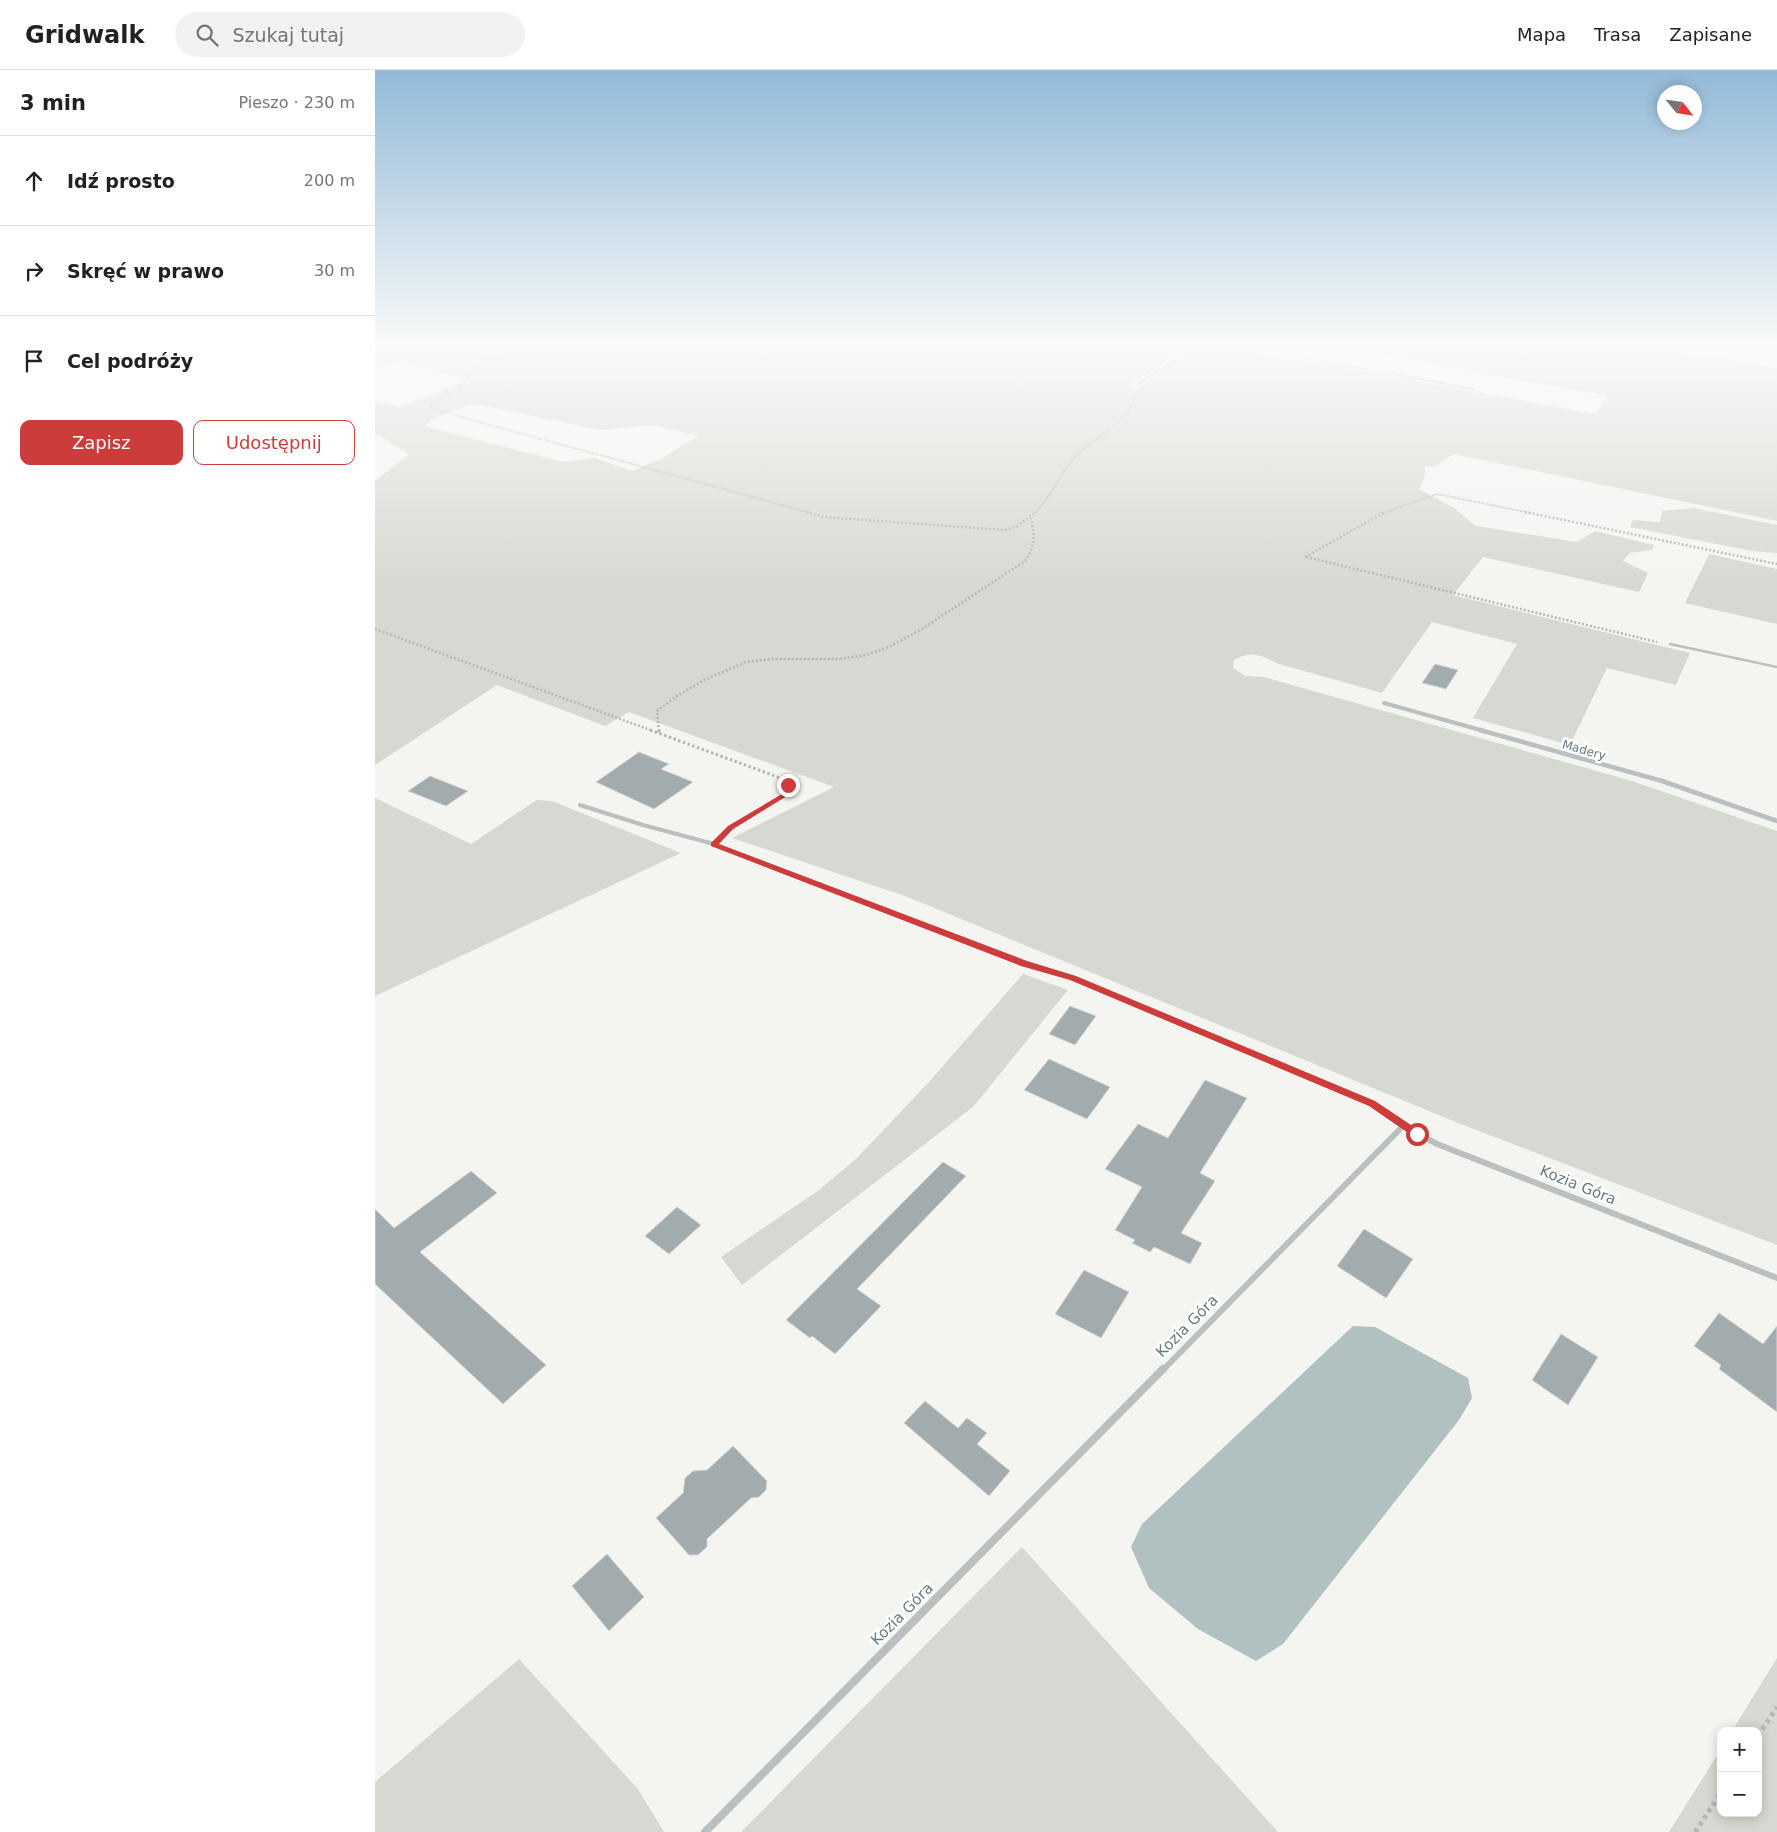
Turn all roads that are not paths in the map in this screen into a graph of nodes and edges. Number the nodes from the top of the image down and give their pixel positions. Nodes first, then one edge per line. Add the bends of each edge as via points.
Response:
1 (1670, 644) road end
2 (1777, 667) edge
3 (1384, 703) dead end
4 (580, 805) dead end
5 (1777, 821) edge
6 (1403, 1126) junction
7 (1777, 1278) edge
8 (705, 1832) edge

1 - 2 lane
3 - 5 street, Madery via 1662,781
4 - 6 lane via 714,844 1024,964 1073,978 1372,1103
6 - 7 street, Kozia Góra via 1437,1144
6 - 8 street, Kozia Góra

